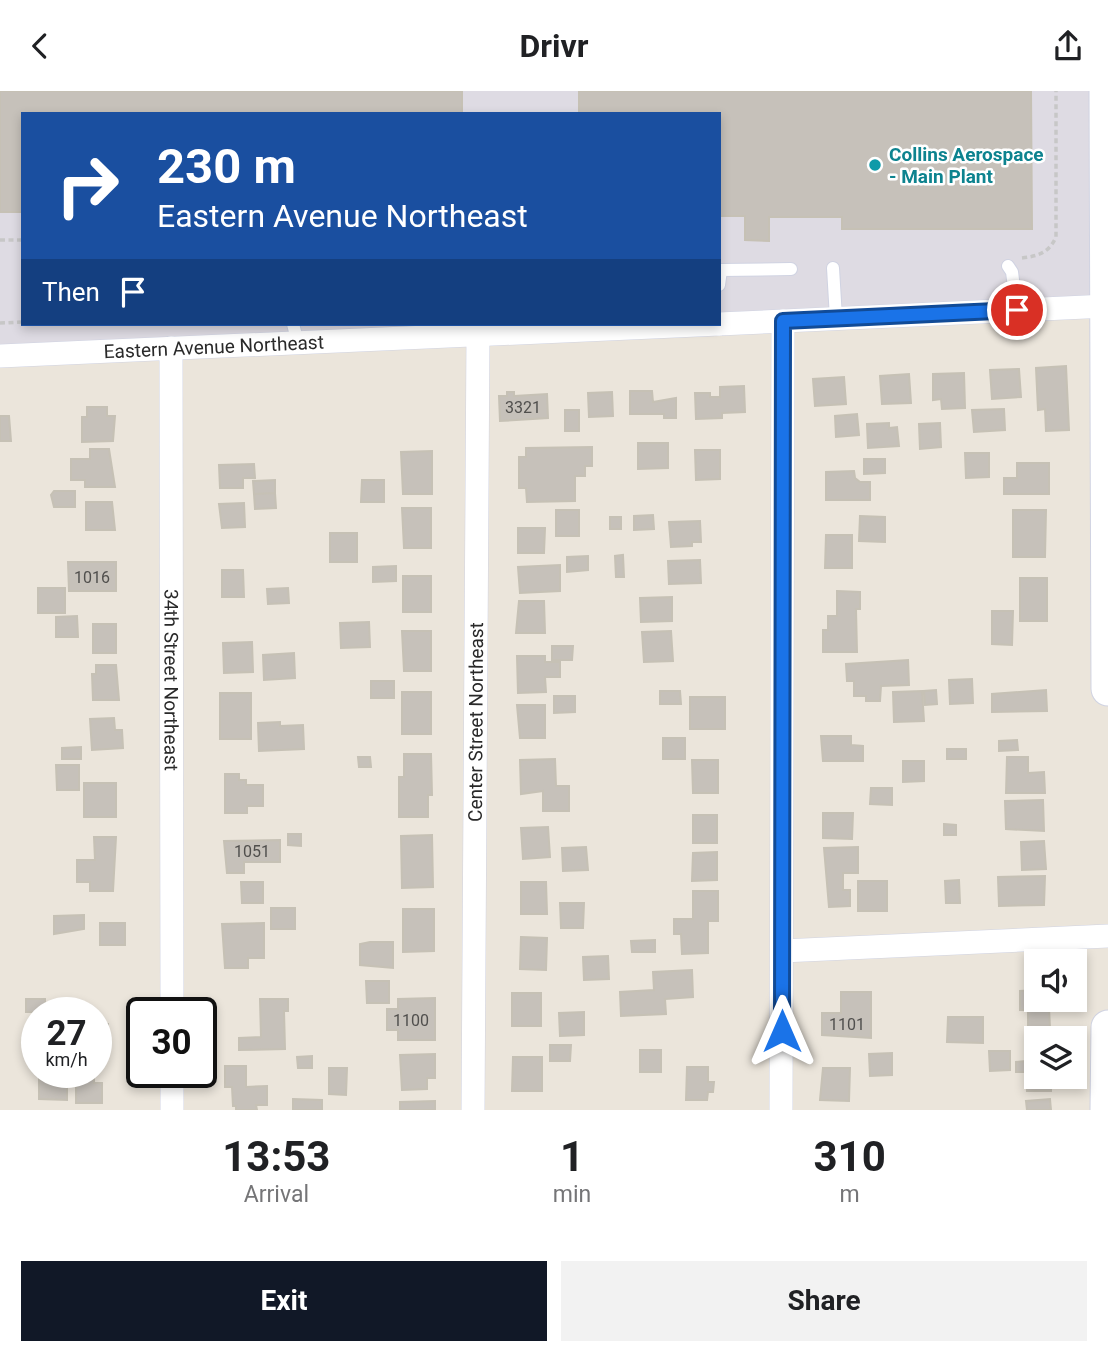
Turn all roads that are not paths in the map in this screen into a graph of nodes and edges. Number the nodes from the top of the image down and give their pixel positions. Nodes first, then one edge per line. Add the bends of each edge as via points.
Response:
1 (1107, 91) edge
2 (1012, 262) road end
3 (833, 268) dead end
4 (791, 269) dead end
5 (721, 270) edge
6 (1107, 306) edge
7 (1017, 310) junction
8 (836, 319) junction
9 (783, 321) junction
10 (721, 324) edge
11 (617, 326) edge
12 (568, 327) edge
13 (295, 333) edge
14 (478, 334) junction
15 (171, 348) junction
16 (0, 356) edge
17 (1108, 423) edge
18 (1108, 689) edge
19 (1108, 936) edge
20 (782, 951) junction
21 (172, 997) edge
22 (1108, 1027) edge
23 (172, 1088) edge
24 (172, 1110) edge
25 (474, 1110) edge
26 (781, 1110) edge
27 (1107, 1110) edge

1 - 6 main road
2 - 7 lane
3 - 8 lane
4 - 5 lane
6 - 7 street, Eastern Avenue Northeast
6 - 17 main road
7 - 8 street, Eastern Avenue Northeast
8 - 9 street, Eastern Avenue Northeast
9 - 10 street, Eastern Avenue Northeast
9 - 20 street
11 - 12 street, Eastern Avenue Northeast
12 - 14 street, Eastern Avenue Northeast
13 - 14 street, Eastern Avenue Northeast
13 - 15 street, Eastern Avenue Northeast
14 - 25 street, Center Street Northeast
15 - 16 street, Eastern Avenue Northeast
15 - 21 street, 34th Street Northeast
17 - 18 main road
19 - 20 street
20 - 26 street
22 - 27 main road
23 - 24 street

